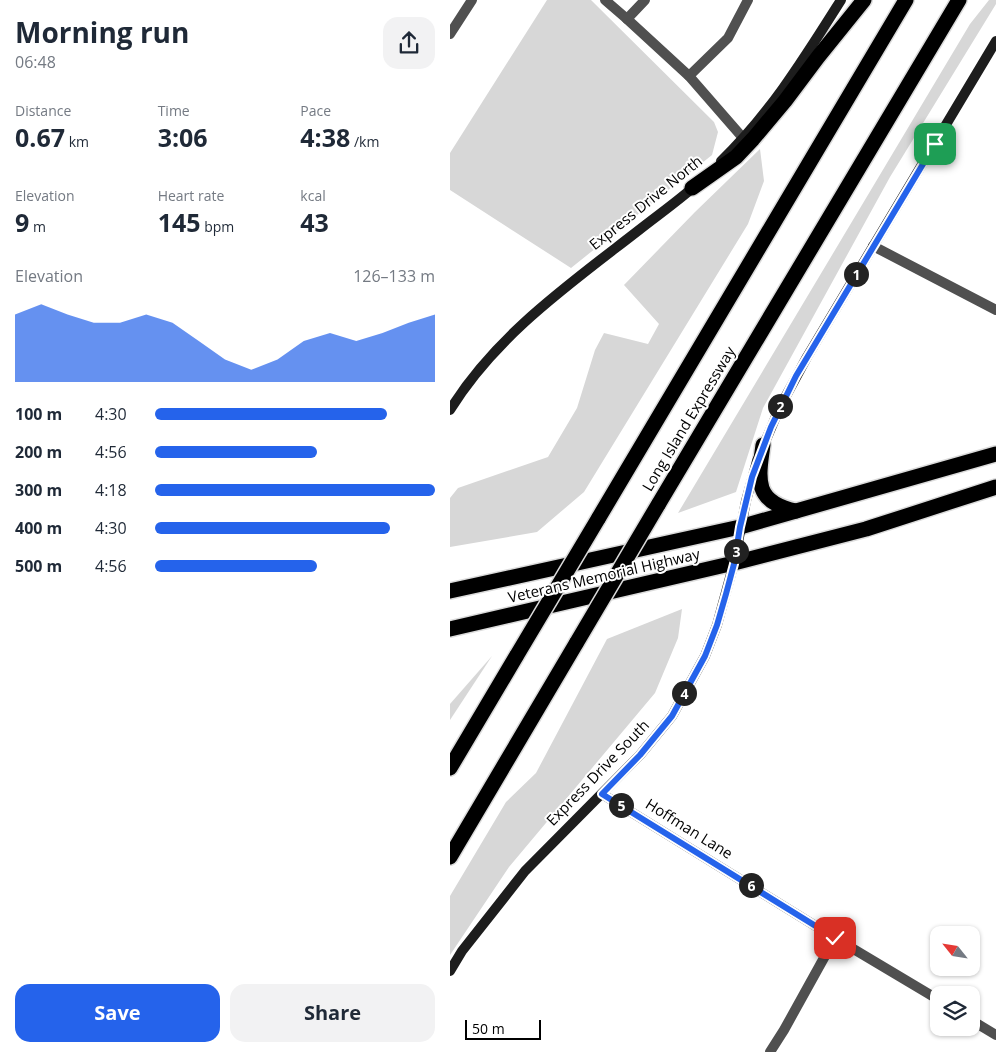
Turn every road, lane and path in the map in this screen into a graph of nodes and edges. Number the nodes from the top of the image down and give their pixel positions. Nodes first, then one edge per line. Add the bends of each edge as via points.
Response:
1 (472, 0) edge
2 (604, 0) edge
3 (646, 0) edge
4 (748, 0) edge
5 (841, 0) edge
6 (864, 0) edge
7 (906, 0) edge
8 (959, 0) edge
9 (627, 19) junction
10 (450, 34) edge
11 (996, 41) edge
12 (689, 76) junction
13 (743, 138) junction
14 (692, 188) junction
15 (873, 246) junction
16 (996, 310) edge
17 (450, 410) edge
18 (763, 445) junction
19 (996, 454) edge
20 (996, 487) edge
21 (796, 511) junction
22 (740, 527) junction
23 (734, 564) junction
24 (450, 591) edge
25 (450, 629) edge
26 (450, 768) edge
27 (602, 794) junction
28 (450, 857) edge
29 (835, 938) junction
30 (450, 971) edge
31 (930, 995) edge
32 (980, 1025) edge
33 (996, 1035) edge
34 (770, 1052) edge

1 - 10 street
2 - 9 street
3 - 9 street
4 - 12 street via 728,38
5 - 13 main road, Express Drive North via 802,62
6 - 14 highway via 753,139 736,157
7 - 26 highway, Long Island Expressway, bridge
8 - 28 highway, Long Island Expressway, bridge
9 - 12 street
11 - 15 main road, Express Drive South
12 - 13 street
13 - 14 main road, Express Drive North
14 - 17 main road, Express Drive North via 523,324 486,361
15 - 16 street
15 - 18 main road, Express Drive South via 788,391
18 - 21 highway via 760,478 765,495 779,507
18 - 22 main road, Express Drive South
19 - 21 highway, Veterans Memorial Highway
20 - 23 highway, Veterans Memorial Highway via 869,528
21 - 22 highway, Veterans Memorial Highway
22 - 23 main road, Express Drive South
22 - 24 highway, Veterans Memorial Highway
23 - 25 highway, Veterans Memorial Highway
23 - 27 main road, Express Drive South via 705,656 672,716
27 - 29 street, Hoffman Lane
27 - 30 main road, Express Drive South via 525,871
29 - 31 street, Hoffman Lane
29 - 34 street
32 - 33 street

